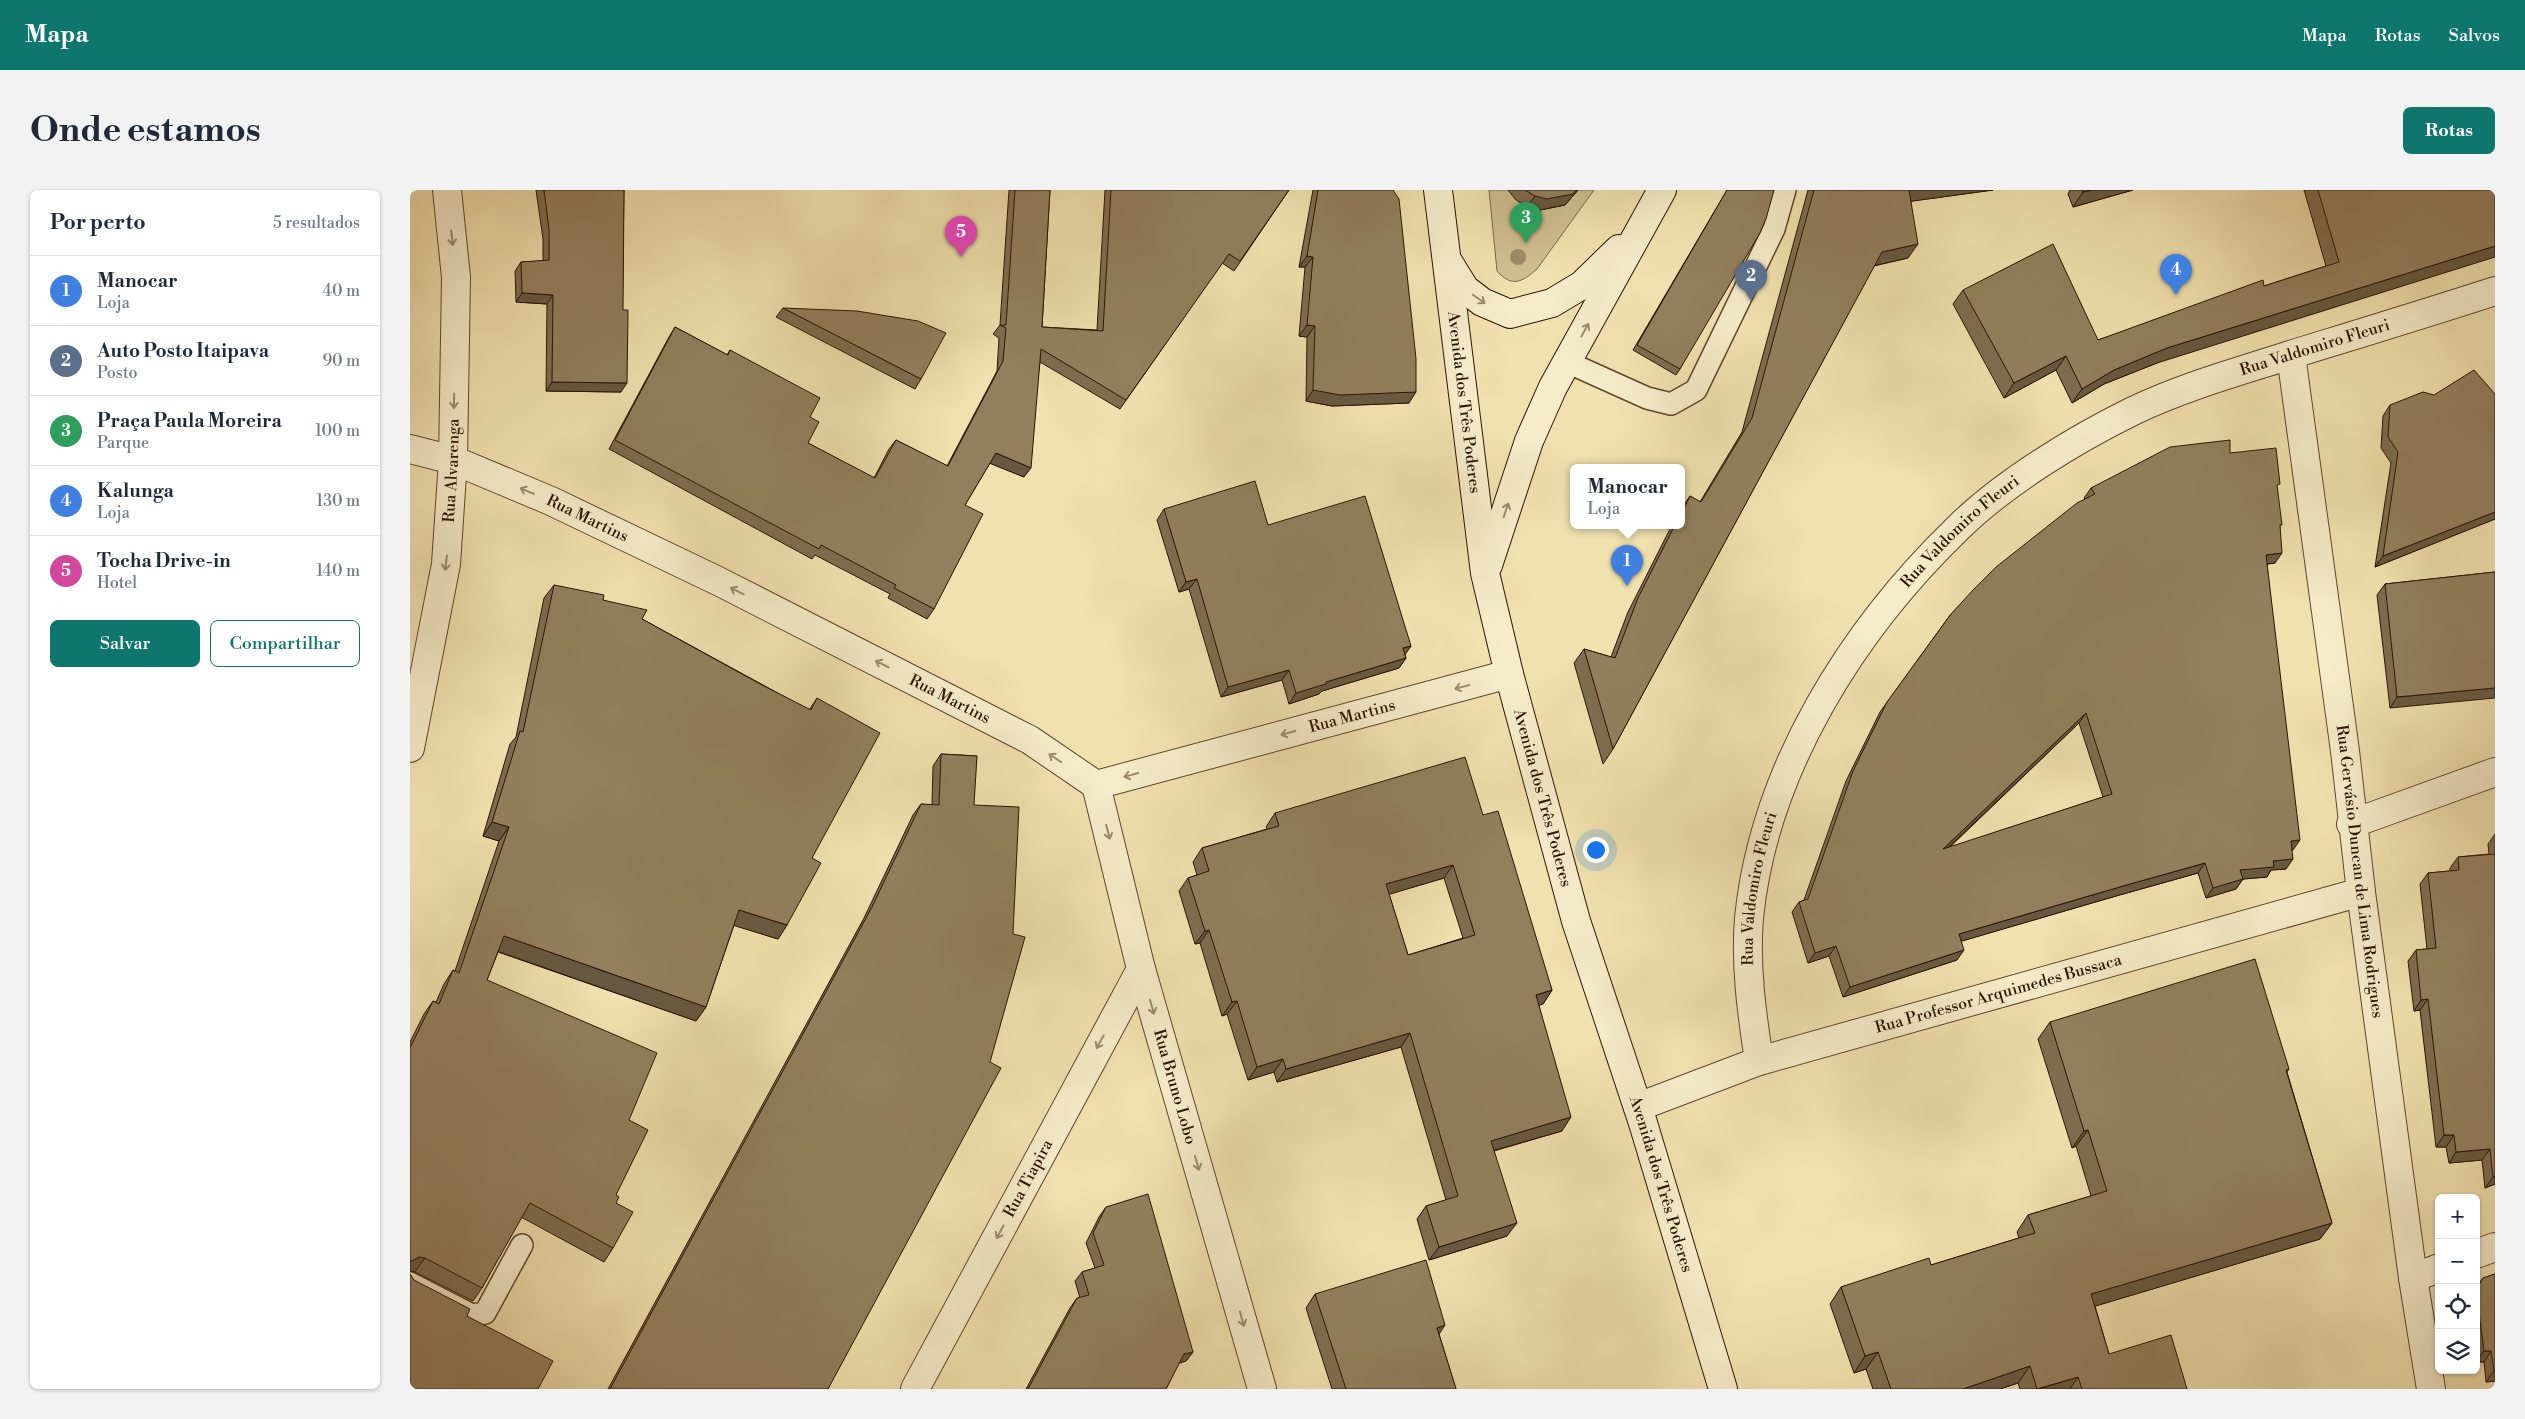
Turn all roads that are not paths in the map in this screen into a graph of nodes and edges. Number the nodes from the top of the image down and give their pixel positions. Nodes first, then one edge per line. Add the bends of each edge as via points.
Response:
1 (447, 190) edge
2 (1438, 190) edge
3 (1662, 190) edge
4 (1785, 190) edge
5 (1640, 230) junction
6 (1448, 262) junction
7 (2495, 291) edge
8 (2291, 355) junction
9 (1567, 362) junction
10 (410, 449) edge
11 (453, 460) junction
12 (1485, 573) junction
13 (1509, 674) junction
14 (410, 748) edge
15 (2495, 772) edge
16 (1096, 785) junction
17 (2352, 824) junction
18 (2360, 892) junction
19 (1141, 969) junction
20 (1759, 1061) junction
21 (1638, 1107) junction
22 (522, 1245) edge
23 (2495, 1247) edge
24 (2480, 1253) edge
25 (2435, 1270) edge
26 (2413, 1278) junction
27 (410, 1283) edge
28 (915, 1389) edge
29 (1262, 1389) edge
30 (1723, 1389) edge
31 (2431, 1389) edge

1 -> 11 street, Rua Alvarenga via 456,277
2 - 6 street, Avenida dos Três Poderes
3 - 5 street
4 - 9 lane via 1774,229 1696,390 1671,404 1647,398
6 -> 5 street via 1465,289 1482,302 1510,314 1552,303 1582,285
9 -> 5 street
6 - 12 street, Avenida dos Três Poderes
7 - 8 street, Rua Valdomiro Fleuri
8 - 17 street, Rua Gervásio Duncan de Lima Rodrigues
8 - 20 street, Rua Valdomiro Fleuri via 2199,384 2133,411 2067,448 2004,490 1960,526 1908,581 1855,647 1785,775 1759,856 1749,930 1750,995
12 -> 9 street via 1529,441
10 - 11 street, Rua Martins
11 -> 14 street, Rua Alvarenga via 446,564
16 -> 11 street, Rua Martins via 1030,740 726,586 551,500
12 - 13 street, Avenida dos Três Poderes
13 -> 16 street, Rua Martins
13 - 21 street, Avenida dos Três Poderes via 1576,921
15 - 17 street
16 -> 19 street, Rua Bruno Lobo
17 - 18 street, Rua Gervásio Duncan de Lima Rodrigues
18 - 20 street, Rua Professor Arquimedes Bussaca
18 - 26 street, Rua Gervásio Duncan de Lima Rodrigues
19 -> 28 street, Rua Tiapira
19 -> 29 street, Rua Bruno Lobo
20 - 21 street, Rua Professor Arquimedes Bussaca
21 - 30 street, Avenida dos Três Poderes
22 - 27 lane via 485,1313 472,1315
23 - 24 street
25 - 26 street
26 - 31 street, Rua Gervásio Duncan de Lima Rodrigues

